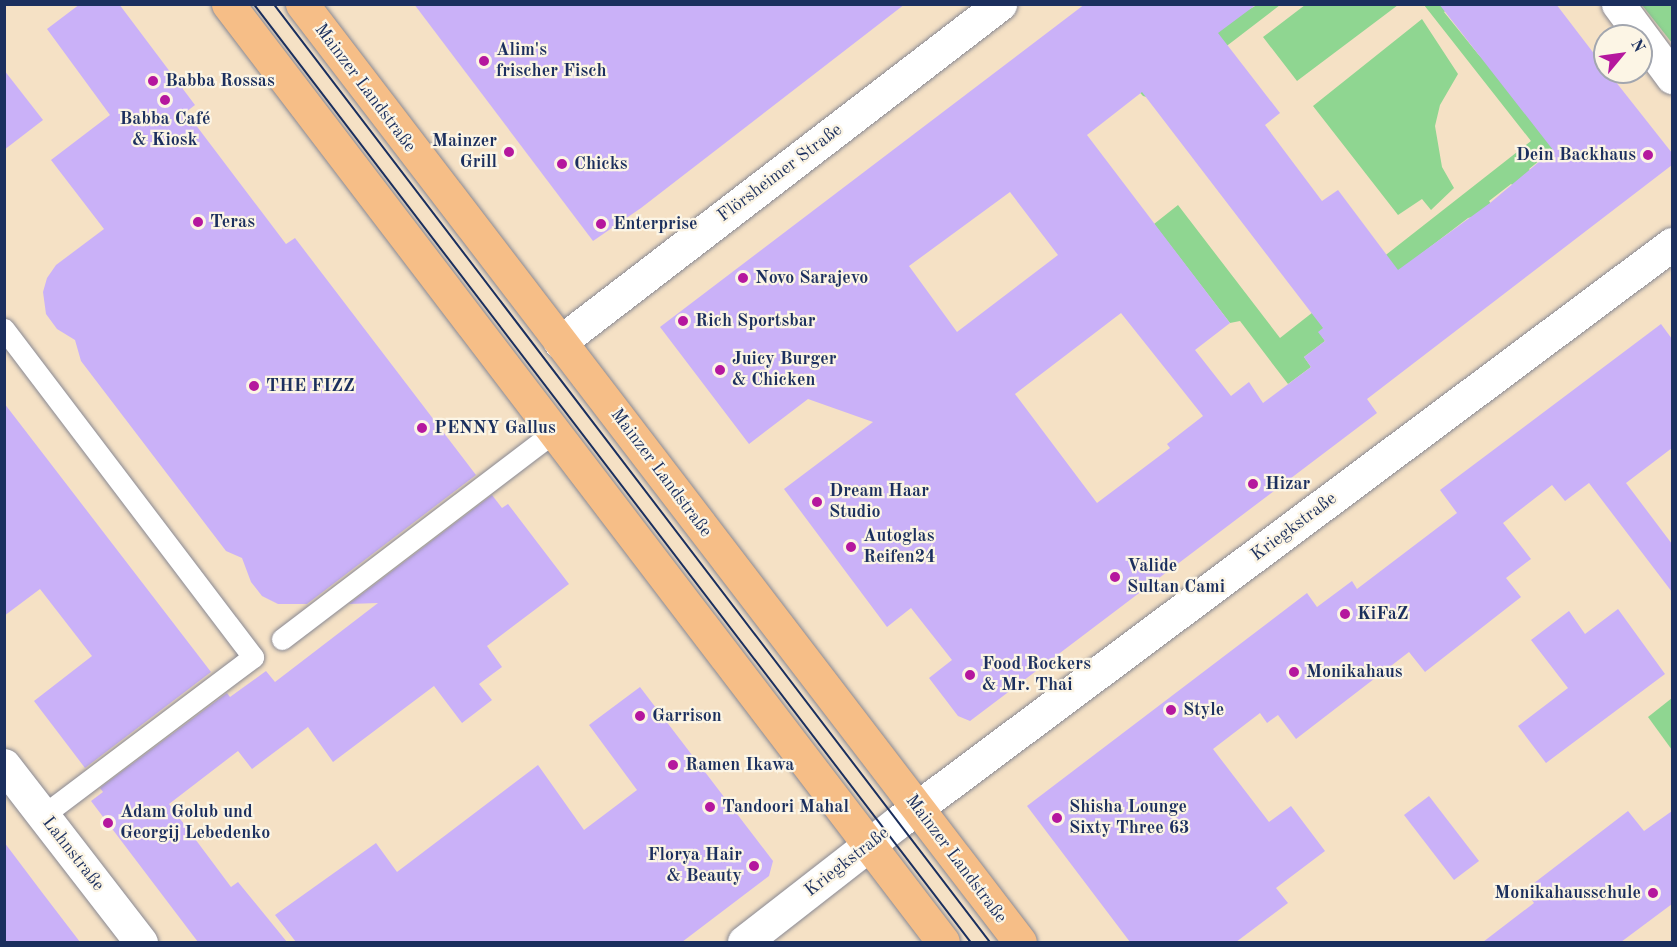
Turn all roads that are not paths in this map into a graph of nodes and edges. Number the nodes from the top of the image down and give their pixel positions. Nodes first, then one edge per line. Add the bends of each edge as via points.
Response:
1 (228, 4) edge
2 (302, 4) edge
3 (1000, 4) edge
4 (1618, 4) edge
5 (1672, 77) edge
6 (1672, 244) edge
7 (4, 329) edge
8 (560, 342) junction
9 (555, 431) junction
10 (282, 639) dead end
11 (4, 765) edge
12 (917, 808) junction
13 (43, 815) junction
14 (869, 845) junction
15 (141, 942) edge
16 (744, 942) edge
17 (943, 942) edge
18 (1020, 942) edge

1 - 9 main road
2 - 8 main road, Mainzer Landstraße
3 - 8 street, Flörsheimer Straße
4 - 5 street
6 - 12 street, Kriegkstraße
7 - 13 lane via 253,657
8 - 12 main road, Mainzer Landstraße
9 - 10 lane
9 - 14 main road
11 - 13 street, Lahnstraße
12 - 14 street, Kriegkstraße
12 - 18 main road, Mainzer Landstraße
13 - 15 street, Lahnstraße
14 - 16 street, Kriegkstraße
14 - 17 main road

